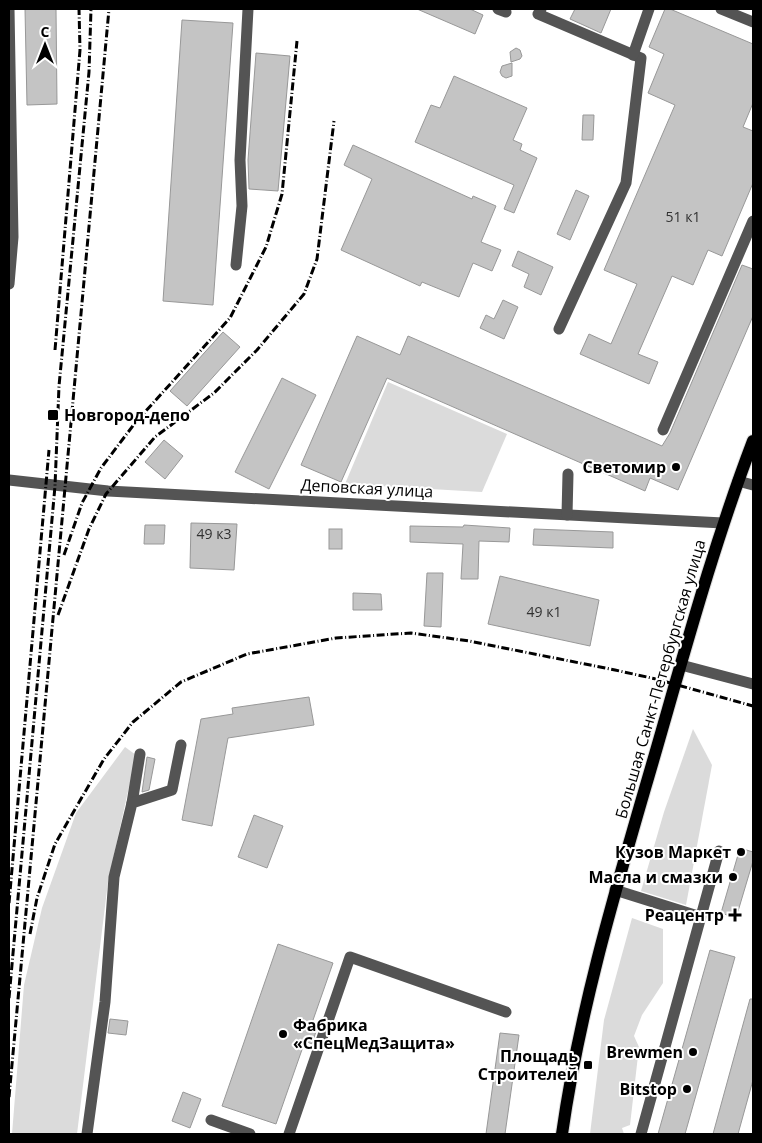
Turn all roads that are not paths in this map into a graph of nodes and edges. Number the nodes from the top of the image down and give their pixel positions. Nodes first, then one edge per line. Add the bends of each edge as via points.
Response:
1 (9, 9) edge
2 (248, 9) edge
3 (541, 9) edge
4 (649, 9) edge
5 (721, 9) edge
6 (753, 22) edge
7 (633, 55) junction
8 (753, 221) edge
9 (236, 265) dead end
10 (9, 284) edge
11 (559, 329) dead end
12 (663, 430) dead end
13 (753, 441) edge
14 (568, 474) dead end
15 (9, 480) edge
16 (738, 481) junction
17 (753, 485) edge
18 (567, 515) junction
19 (723, 523) junction
20 (681, 665) junction
21 (753, 684) edge
22 (181, 745) dead end
23 (140, 754) dead end
24 (132, 803) junction
25 (719, 851) dead end
26 (615, 890) junction
27 (701, 917) junction
28 (506, 1012) dead end
29 (211, 1120) dead end
30 (87, 1134) edge
31 (250, 1134) edge
32 (289, 1134) edge
33 (562, 1134) edge
34 (641, 1134) edge

1 - 10 street via 13,238
2 - 9 street via 240,160 242,206
3 - 7 street via 538,14
4 - 7 street
5 - 6 street
7 - 11 street via 641,58 626,183
8 - 12 street
13 - 16 main road, Большая Санкт-Петербургская улица
14 - 18 street
15 - 18 street, Деповская улица via 108,491
16 - 17 street
16 - 19 main road, Большая Санкт-Петербургская улица
18 - 19 street, Деповская улица
19 - 20 main road, Большая Санкт-Петербургская улица
20 - 21 street
20 - 26 main road, Большая Санкт-Петербургская улица
22 - 24 street via 172,790
23 - 24 street
24 - 30 street via 114,877 105,1002
25 - 27 street
26 - 27 street
26 - 33 main road, Большая Санкт-Петербургская улица via 581,1022
27 - 34 street
28 - 32 street via 350,957
29 - 31 street

